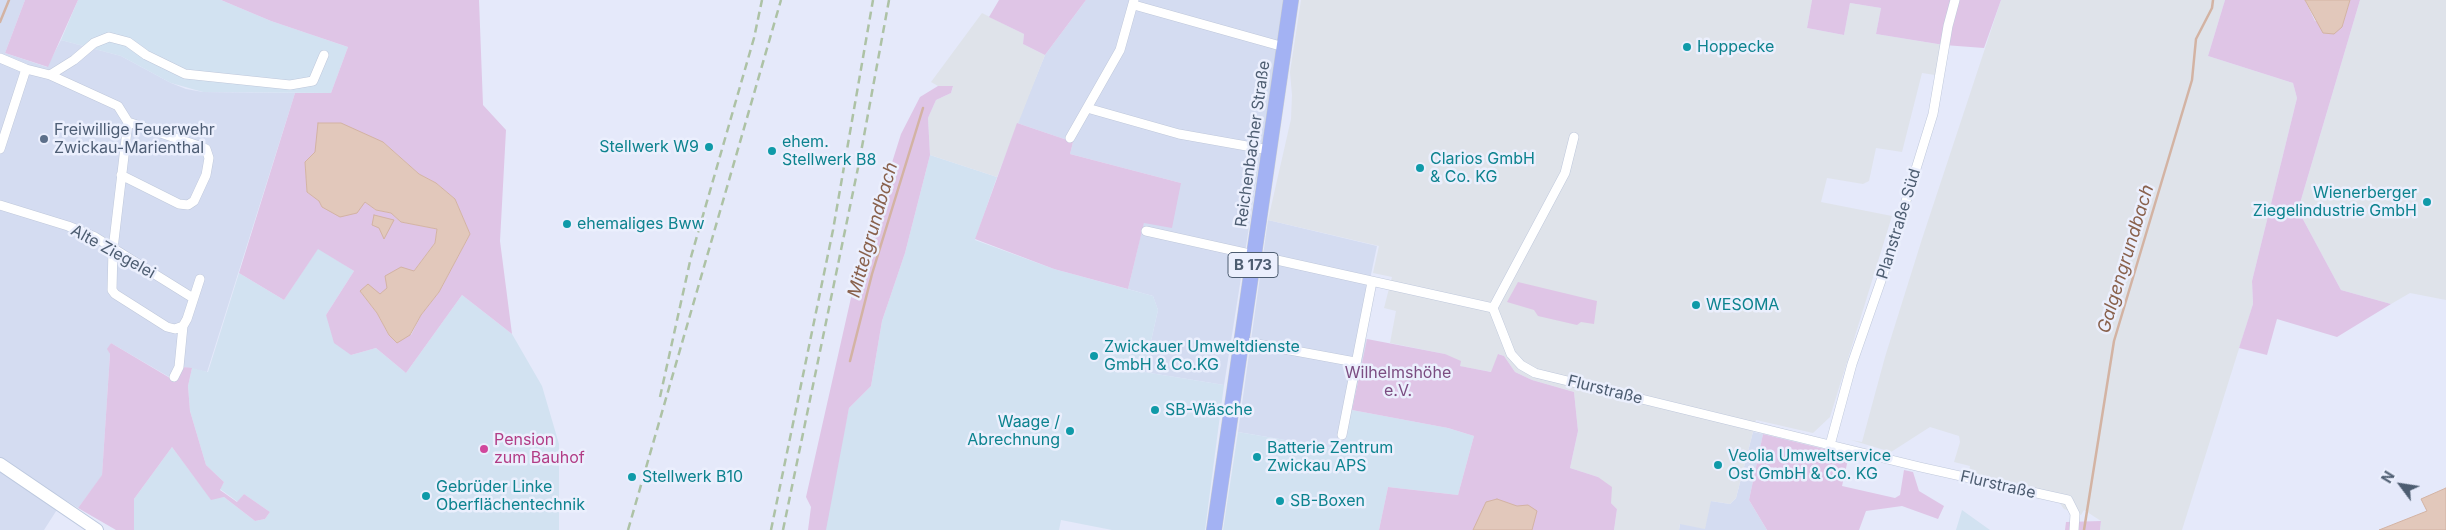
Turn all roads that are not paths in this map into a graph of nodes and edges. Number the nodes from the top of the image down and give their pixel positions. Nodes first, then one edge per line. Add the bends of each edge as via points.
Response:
1 (1291, 0) edge
2 (1955, 0) edge
3 (1134, 2) edge
4 (1284, 47) junction
5 (324, 55) dead end
6 (0, 58) edge
7 (26, 69) junction
8 (50, 74) junction
9 (1087, 108) junction
10 (128, 122) junction
11 (1574, 137) dead end
12 (1070, 138) dead end
13 (0, 150) edge
14 (1270, 150) junction
15 (121, 176) junction
16 (0, 205) edge
17 (1146, 232) dead end
18 (113, 249) junction
19 (1254, 255) junction
20 (200, 278) dead end
21 (1372, 282) junction
22 (193, 298) junction
23 (1493, 308) junction
24 (183, 326) junction
25 (1241, 341) junction
26 (1355, 362) junction
27 (174, 377) dead end
28 (1342, 435) dead end
29 (1830, 445) junction
30 (0, 464) edge
31 (97, 530) edge
32 (1214, 530) edge
33 (2074, 530) edge

1 - 4 main road, Reichenbacher Straße / B 173
2 - 29 street, Planstraße Süd via 1933,114 1852,364
3 - 4 street
3 - 9 street via 1120,50
4 - 14 main road, Reichenbacher Straße / B 173
5 - 8 street via 313,81 290,85 185,74 146,55 128,42 110,38 94,43
6 - 7 street
7 - 8 street
7 - 13 street
8 - 10 street via 118,106
9 - 12 street
9 - 14 street via 1179,134
10 - 15 street
10 - 15 street via 200,146 206,149 209,158 206,175 194,201 188,205 179,204
11 - 23 street via 1565,173
14 - 19 main road, Reichenbacher Straße / B 173
15 - 18 street
16 - 18 street, Alte Ziegelei via 68,226
17 - 19 street
18 - 22 street, Alte Ziegelei
18 - 24 street, Alte Ziegelei via 112,290 115,294 167,327
19 - 21 street
19 - 25 main road, Reichenbacher Straße / B 173
20 - 22 street
21 - 23 street
21 - 26 street
22 - 24 street
23 - 29 street, Flurstraße via 1511,354 1535,373
24 - 27 street via 179,367
25 - 26 street
25 - 32 main road, Reichenbacher Straße / B 173
26 - 28 street
29 - 33 street, Flurstraße via 2068,500 2075,514
30 - 31 main road

